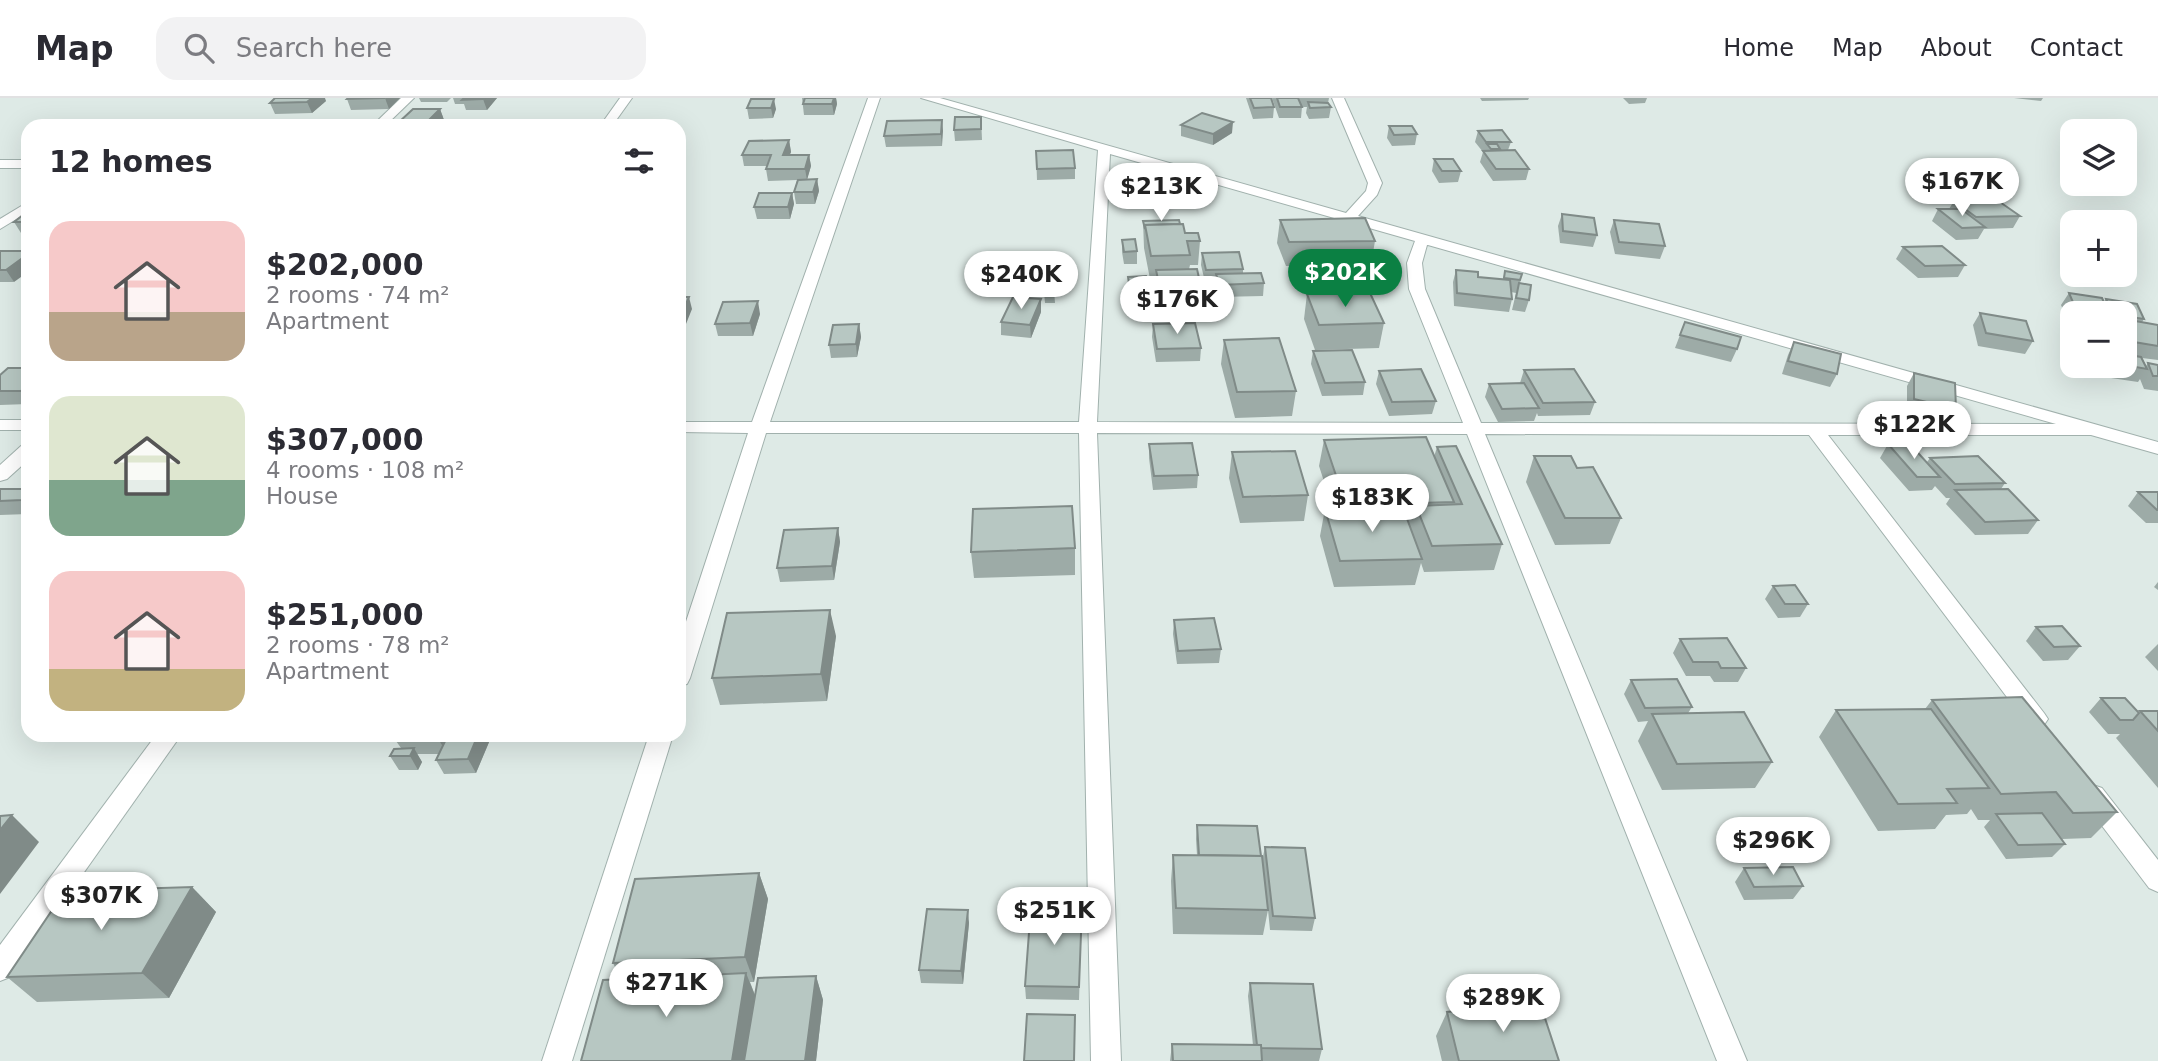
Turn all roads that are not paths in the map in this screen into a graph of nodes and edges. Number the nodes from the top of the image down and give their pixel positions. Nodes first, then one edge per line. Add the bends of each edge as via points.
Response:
1 (408, 98) edge
2 (626, 98) edge
3 (874, 98) edge
4 (927, 98) edge
5 (1338, 98) edge
6 (386, 119) edge
7 (611, 119) edge
8 (1104, 150) junction
9 (0, 164) edge
10 (21, 164) edge
11 (21, 211) edge
12 (1349, 218) junction
13 (0, 225) edge
14 (1424, 239) junction
15 (0, 425) edge
16 (21, 425) edge
17 (686, 427) edge
18 (759, 427) junction
19 (1088, 428) junction
20 (1474, 428) junction
21 (1814, 429) junction
22 (2088, 430) junction
23 (2158, 448) edge
24 (21, 456) edge
25 (0, 475) edge
26 (686, 656) edge
27 (2049, 737) edge
28 (164, 742) edge
29 (659, 742) edge
30 (2082, 781) edge
31 (2158, 880) edge
32 (0, 968) edge
33 (557, 1061) edge
34 (1106, 1061) edge
35 (1732, 1061) edge

1 - 6 street
2 - 7 street
3 - 18 street
4 - 8 street
5 - 12 street via 1375,183
8 - 12 street
8 - 19 street
9 - 10 street
11 - 13 street
12 - 14 street
14 - 20 street via 1415,251 1417,289
14 - 22 street
15 - 16 street
17 - 18 street
18 - 19 street
18 - 26 street
19 - 20 street
19 - 34 street
20 - 21 street
20 - 35 street
21 - 22 street
21 - 27 street
22 - 23 street
24 - 25 street
28 - 32 street
29 - 33 street
30 - 31 street

